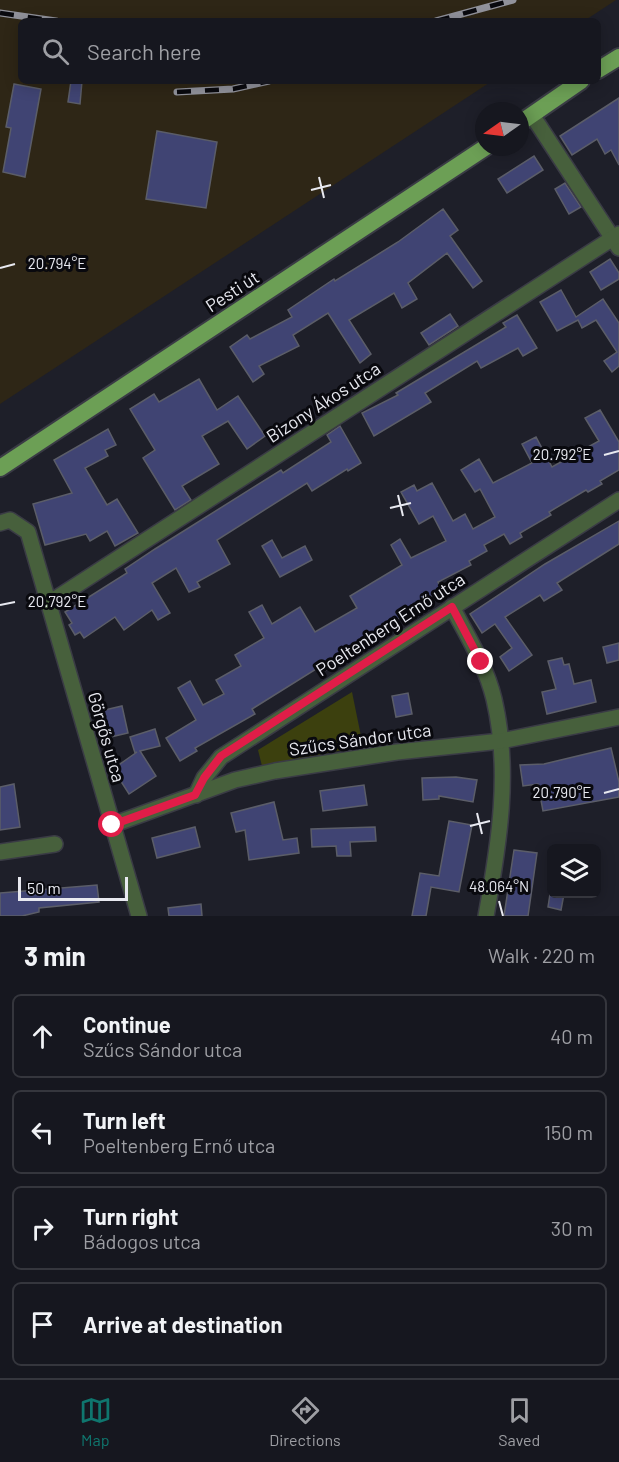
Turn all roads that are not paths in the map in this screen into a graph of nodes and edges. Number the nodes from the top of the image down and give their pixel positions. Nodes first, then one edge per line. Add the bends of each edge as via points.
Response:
1 (619, 57) edge
2 (601, 68) edge
3 (577, 84) edge
4 (529, 117) edge
5 (529, 123) edge
6 (475, 154) edge
7 (617, 240) edge
8 (0, 468) edge
9 (619, 500) edge
10 (0, 523) edge
11 (49, 603) junction
12 (452, 607) junction
13 (619, 717) edge
14 (501, 741) junction
15 (195, 795) junction
16 (112, 825) junction
17 (55, 844) dead end
18 (0, 852) edge
19 (139, 916) edge
20 (486, 916) edge

1 - 2 main road
3 - 4 main road
5 - 7 street
6 - 8 main road, Pesti út
7 - 11 street, Bizony Ákos utca
9 - 12 street, Poeltenberg Ernő utca
10 - 11 street, Görgős utca via 10,520 28,532
11 - 16 street, Görgős utca
12 - 14 street via 481,662 494,698
12 - 15 street, Poeltenberg Ernő utca via 221,756
13 - 14 street, Szűcs Sándor utca
14 - 15 street, Szűcs Sándor utca via 275,771
14 - 20 street via 501,819
15 - 16 street, Szűcs Sándor utca
16 - 19 street, Görgős utca
17 - 18 street

